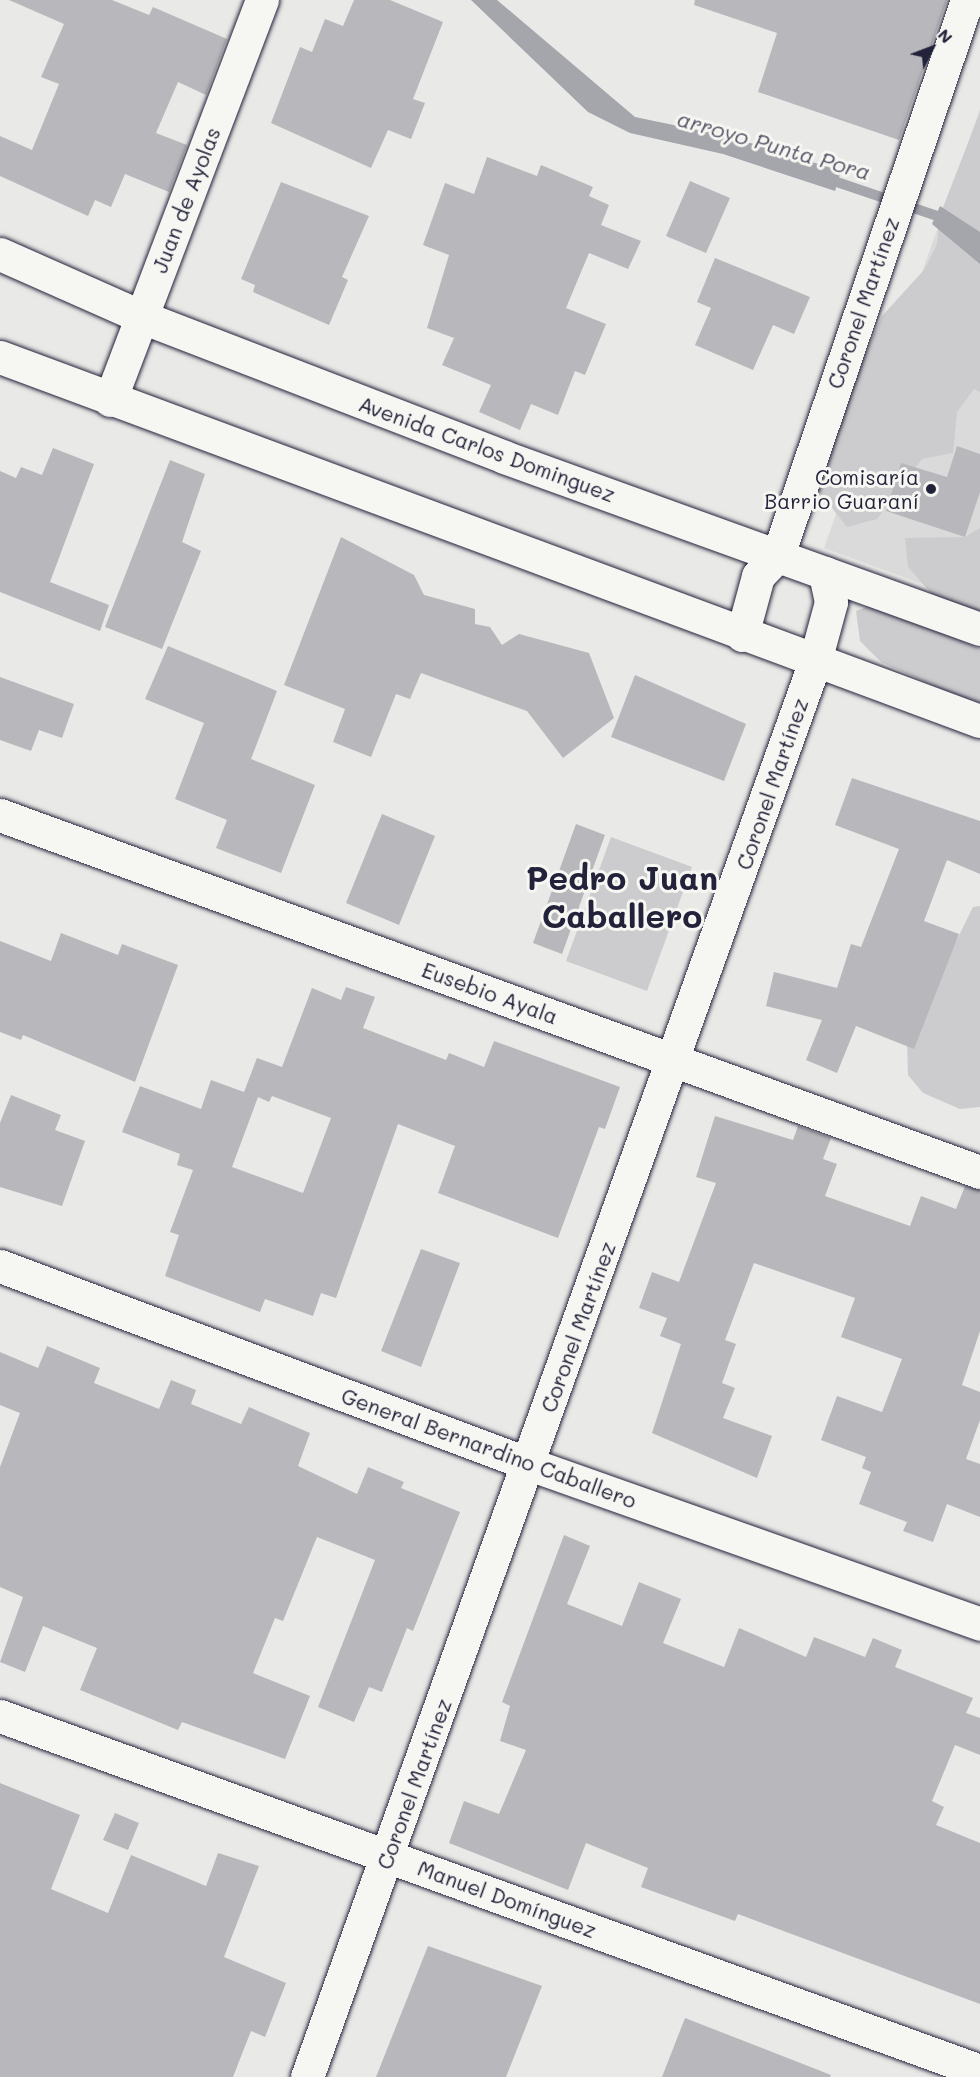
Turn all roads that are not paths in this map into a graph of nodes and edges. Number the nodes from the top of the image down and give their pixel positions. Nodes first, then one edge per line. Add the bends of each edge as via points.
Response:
1 (262, 0) edge
2 (967, 0) edge
3 (0, 254) edge
4 (142, 317) junction
5 (0, 357) edge
6 (110, 400) junction
7 (778, 555) junction
8 (825, 573) junction
9 (980, 629) edge
10 (742, 634) junction
11 (815, 661) junction
12 (980, 721) edge
13 (0, 815) edge
14 (674, 1059) junction
15 (980, 1172) edge
16 (0, 1266) edge
17 (529, 1464) junction
18 (980, 1624) edge
19 (0, 1716) edge
20 (389, 1856) junction
21 (980, 2070) edge
22 (308, 2077) edge

1 - 4 street, Juan de Ayolas
2 - 7 street, Coronel Martínez
3 - 4 street, Avenida Carlos Dominguez
4 - 6 street, Juan de Ayolas
4 - 7 street, Avenida Carlos Dominguez via 504,457
5 - 6 street
6 - 10 street
7 - 8 street, Avenida Carlos Dominguez
7 - 10 street, Coronel Martínez via 758,576
8 - 9 street, Avenida Carlos Dominguez
8 - 11 street, Coronel Martínez via 831,602
10 - 11 street
11 - 12 street
11 - 14 street, Coronel Martínez
13 - 14 street, Eusebio Ayala
14 - 15 street, Eusebio Ayala
14 - 17 street, Coronel Martínez
16 - 17 street, General Bernardino Caballero
17 - 18 street, General Bernardino Caballero
17 - 20 street, Coronel Martínez
19 - 20 street, Manuel Domínguez
20 - 21 street, Manuel Domínguez
20 - 22 street, Coronel Martínez

